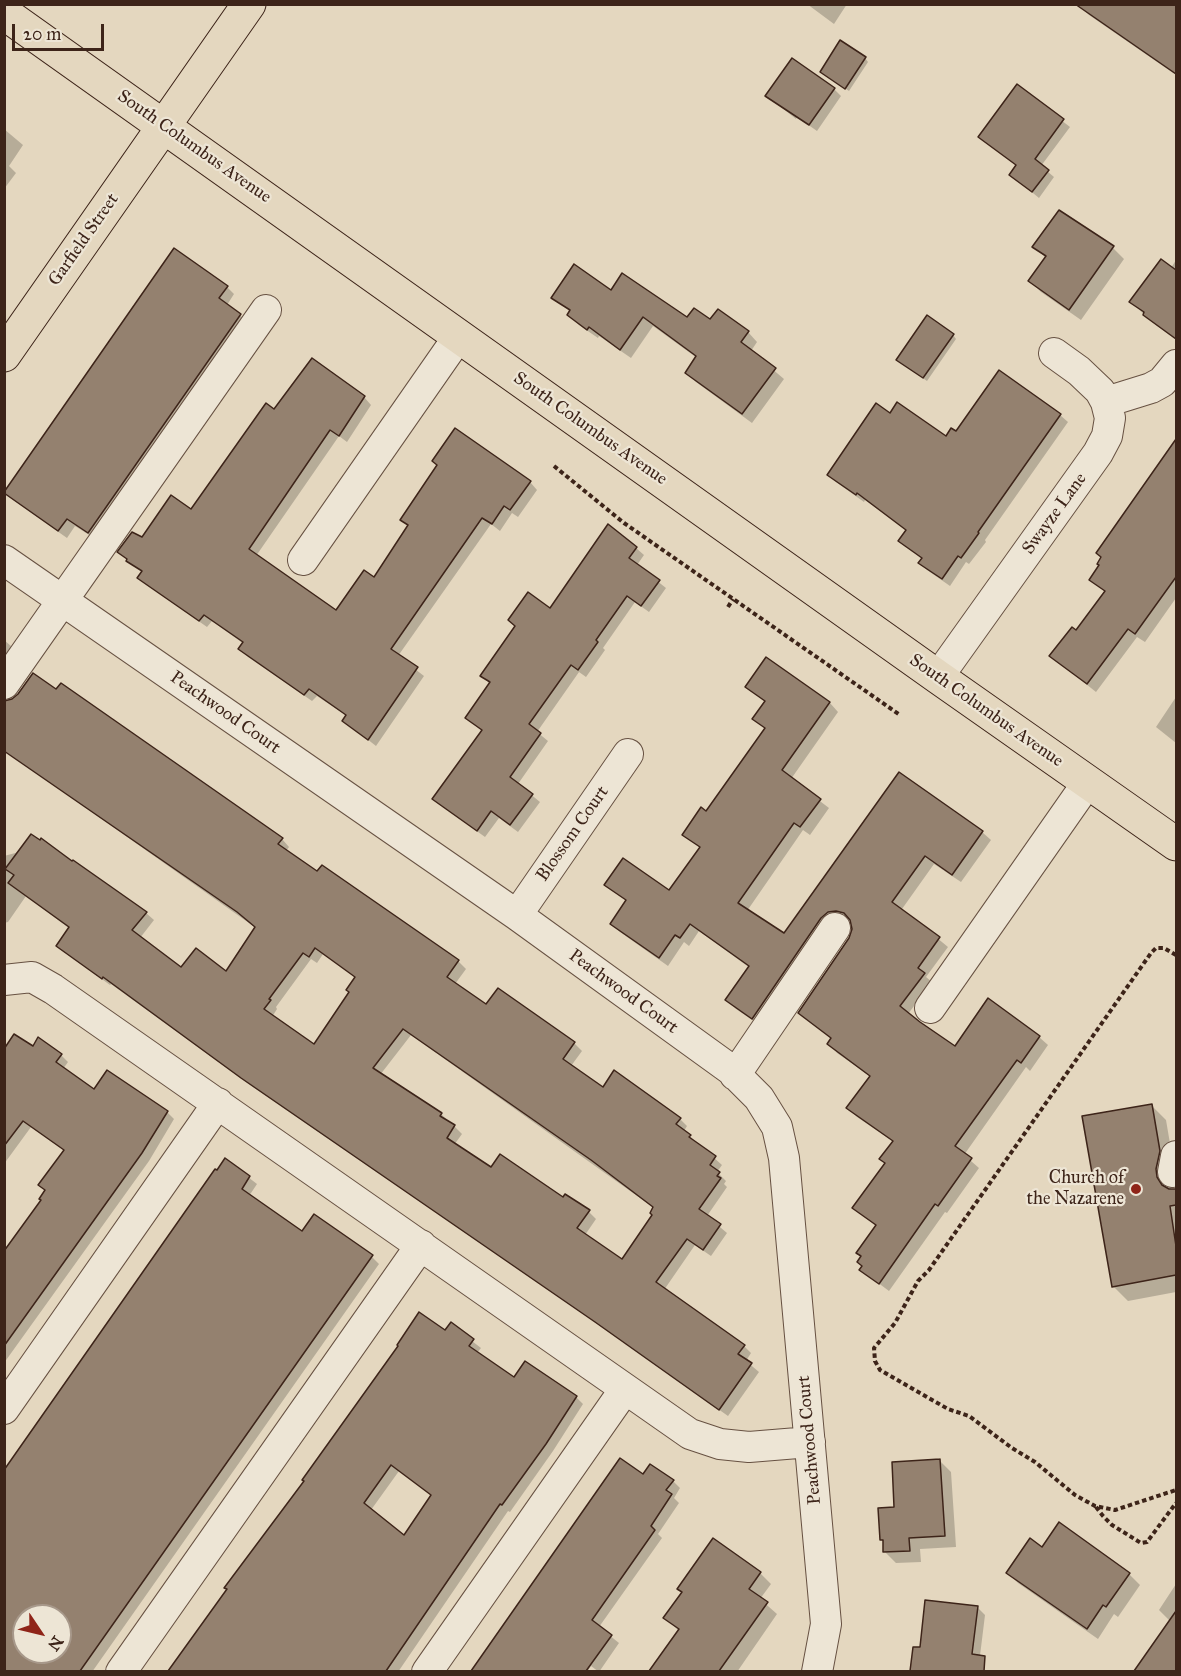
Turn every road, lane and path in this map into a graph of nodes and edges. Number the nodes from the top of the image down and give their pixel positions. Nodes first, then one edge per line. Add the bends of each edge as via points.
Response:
1 (249, 4) edge
2 (4, 13) edge
3 (164, 126) junction
4 (266, 309) dead end
5 (459, 336) junction
6 (1054, 353) dead end
7 (4, 355) edge
8 (1176, 365) edge
9 (1106, 402) junction
10 (554, 466) dead end
11 (4, 560) edge
12 (303, 560) dead end
13 (733, 599) junction
14 (63, 600) junction
15 (728, 607) dead end
16 (938, 677) junction
17 (4, 684) edge
18 (900, 715) dead end
19 (628, 754) dead end
20 (1088, 782) junction
21 (1176, 844) edge
22 (517, 915) junction
23 (835, 928) dead end
24 (1176, 955) edge
25 (4, 980) edge
26 (930, 1008) dead end
27 (735, 1075) junction
28 (218, 1103) junction
29 (421, 1245) junction
30 (625, 1389) junction
31 (4, 1409) edge
32 (810, 1442) junction
33 (1176, 1490) edge
34 (1176, 1503) edge
35 (1095, 1506) junction
36 (121, 1671) edge
37 (427, 1671) edge
38 (817, 1671) edge

1 - 3 main road, Garfield Street
2 - 3 main road, South Columbus Avenue
3 - 5 main road, South Columbus Avenue
3 - 7 main road, Garfield Street
4 - 14 street
5 - 12 street
5 - 16 main road, South Columbus Avenue
6 - 9 street via 1092,383
8 - 9 street via 1162,382 1151,388
9 - 16 street, Swayze Lane via 1110,418 1098,453
10 - 13 path via 624,522
11 - 14 street, Peachwood Court
13 - 15 path
13 - 18 path
14 - 17 street
14 - 22 street, Peachwood Court
16 - 20 main road, South Columbus Avenue
19 - 22 street, Blossom Court
20 - 21 main road, South Columbus Avenue
20 - 26 street
22 - 27 street, Peachwood Court
23 - 27 street
24 - 35 path via 1164,948 1151,952 874,1348 880,1370 948,1409 969,1416
25 - 28 street via 32,977 53,989
27 - 32 street, Peachwood Court via 759,1098 777,1126 784,1158
28 - 29 street
28 - 31 street
29 - 30 street
29 - 36 street
30 - 32 street via 690,1434 720,1444 749,1447
30 - 37 street
32 - 38 street, Peachwood Court via 826,1624
33 - 35 path via 1115,1510
34 - 35 path via 1147,1542 1141,1543 1112,1525

